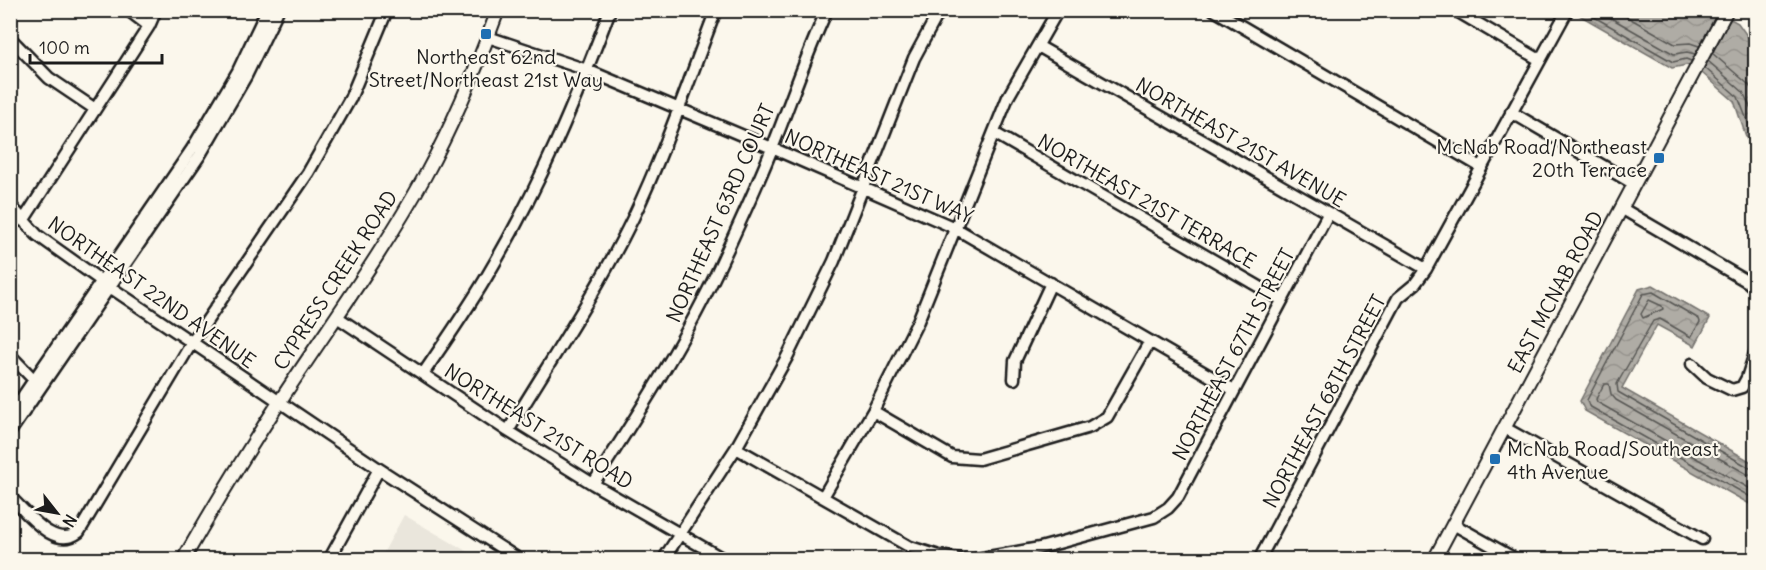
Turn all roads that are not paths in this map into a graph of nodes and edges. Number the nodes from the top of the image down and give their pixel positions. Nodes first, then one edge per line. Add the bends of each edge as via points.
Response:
1 (128, 10) edge
2 (156, 10) edge
3 (267, 10) edge
4 (278, 10) edge
5 (387, 10) edge
6 (498, 10) edge
7 (610, 10) edge
8 (716, 10) edge
9 (827, 10) edge
10 (940, 10) edge
11 (1058, 10) edge
12 (1214, 10) edge
13 (1455, 10) edge
14 (1726, 12) edge
15 (1566, 13) dead end
16 (148, 26) junction
17 (10, 38) edge
18 (488, 38) junction
19 (1038, 46) junction
20 (1540, 60) junction
21 (587, 70) junction
22 (678, 108) junction
23 (95, 109) junction
24 (1511, 112) junction
25 (210, 130) junction
26 (994, 134) junction
27 (772, 148) junction
28 (1481, 167) junction
29 (1634, 184) junction
30 (862, 187) junction
31 (10, 205) edge
32 (1621, 208) junction
33 (1328, 214) junction
34 (23, 221) junction
35 (955, 228) junction
36 (1426, 269) junction
37 (1051, 284) junction
38 (106, 285) junction
39 (1755, 289) edge
40 (1282, 300) junction
41 (337, 317) junction
42 (1150, 341) junction
43 (191, 344) junction
44 (1755, 350) edge
45 (10, 355) edge
46 (1692, 364) dead end
47 (423, 374) junction
48 (1014, 379) dead end
49 (38, 384) junction
50 (1234, 390) junction
51 (279, 401) junction
52 (873, 411) junction
53 (10, 415) edge
54 (1505, 428) junction
55 (508, 430) junction
56 (10, 432) edge
57 (736, 448) junction
58 (379, 469) junction
59 (593, 484) junction
60 (10, 496) edge
61 (823, 497) junction
62 (1453, 524) junction
63 (680, 534) junction
64 (1702, 538) dead end
65 (1041, 554) edge
66 (183, 560) edge
67 (329, 560) edge
68 (520, 560) edge
69 (663, 560) edge
70 (725, 560) edge
71 (964, 560) edge
72 (971, 560) edge
73 (1259, 560) edge
74 (1434, 560) edge
75 (1518, 560) edge

1 - 16 street
2 - 16 street
3 - 25 street
4 - 25 street via 246,76
5 - 43 street via 350,99 308,173
6 - 18 street, CYPRESS CREEK ROAD
7 - 21 street
8 - 22 street
9 - 27 street, NORTHEAST 63RD COURT
10 - 30 street via 914,58
11 - 19 street
12 - 28 street
13 - 20 street
14 - 29 street, EAST MCNAB ROAD
15 - 20 street, NORTHEAST 68TH STREET
16 - 23 street
17 - 23 street via 50,78
18 - 21 street, NORTHEAST 21ST WAY
18 - 41 street, CYPRESS CREEK ROAD via 425,175
19 - 26 street via 1008,98
19 - 33 street, NORTHEAST 21ST AVENUE
20 - 24 street, NORTHEAST 68TH STREET
21 - 22 street, NORTHEAST 21ST WAY
21 - 47 street via 541,177 490,272
22 - 27 street, NORTHEAST 21ST WAY
22 - 55 street via 628,227
23 - 34 street
24 - 28 street, NORTHEAST 68TH STREET
24 - 29 street
25 - 38 street
26 - 35 street
26 - 40 street, NORTHEAST 21ST TERRACE
27 - 30 street, NORTHEAST 21ST WAY
27 - 59 street, NORTHEAST 63RD COURT via 693,322
28 - 36 street, NORTHEAST 68TH STREET
29 - 32 street, EAST MCNAB ROAD
30 - 35 street, NORTHEAST 21ST WAY
30 - 57 street via 834,261 788,357
31 - 34 street, NORTHEAST 22ND AVENUE
32 - 39 street
32 - 54 street, EAST MCNAB ROAD
33 - 36 street, NORTHEAST 21ST AVENUE
33 - 40 street, NORTHEAST 67TH STREET
34 - 38 street, NORTHEAST 22ND AVENUE via 37,236
35 - 37 street, NORTHEAST 21ST WAY
35 - 52 street via 918,321
36 - 73 street, NORTHEAST 68TH STREET via 1398,298
37 - 42 street, NORTHEAST 21ST WAY
37 - 48 street via 1015,361
38 - 43 street, NORTHEAST 22ND AVENUE
38 - 49 street
40 - 50 street, NORTHEAST 67TH STREET
41 - 47 street, NORTHEAST 21ST ROAD
41 - 51 street, CYPRESS CREEK ROAD
42 - 50 street, NORTHEAST 21ST WAY
42 - 52 street via 1107,417 1090,427 979,459 952,457
43 - 51 street, NORTHEAST 22ND AVENUE
43 - 60 street via 79,532 69,538 55,537
44 - 46 street via 1742,387 1732,390 1707,378
45 - 49 street
47 - 55 street, NORTHEAST 21ST ROAD
49 - 53 street
49 - 56 street
50 - 65 street, NORTHEAST 67TH STREET via 1178,498 1168,508 1154,517
51 - 58 street, NORTHEAST 22ND AVENUE
51 - 66 street, CYPRESS CREEK ROAD
52 - 61 street
54 - 62 street, EAST MCNAB ROAD
54 - 64 street
55 - 59 street, NORTHEAST 21ST ROAD
57 - 61 street
57 - 63 street
58 - 67 street
58 - 68 street, NORTHEAST 22ND AVENUE
59 - 63 street, NORTHEAST 21ST ROAD
61 - 71 street via 910,547
62 - 74 street, EAST MCNAB ROAD
62 - 75 street
63 - 69 street
63 - 70 street, NORTHEAST 21ST ROAD
65 - 72 street

